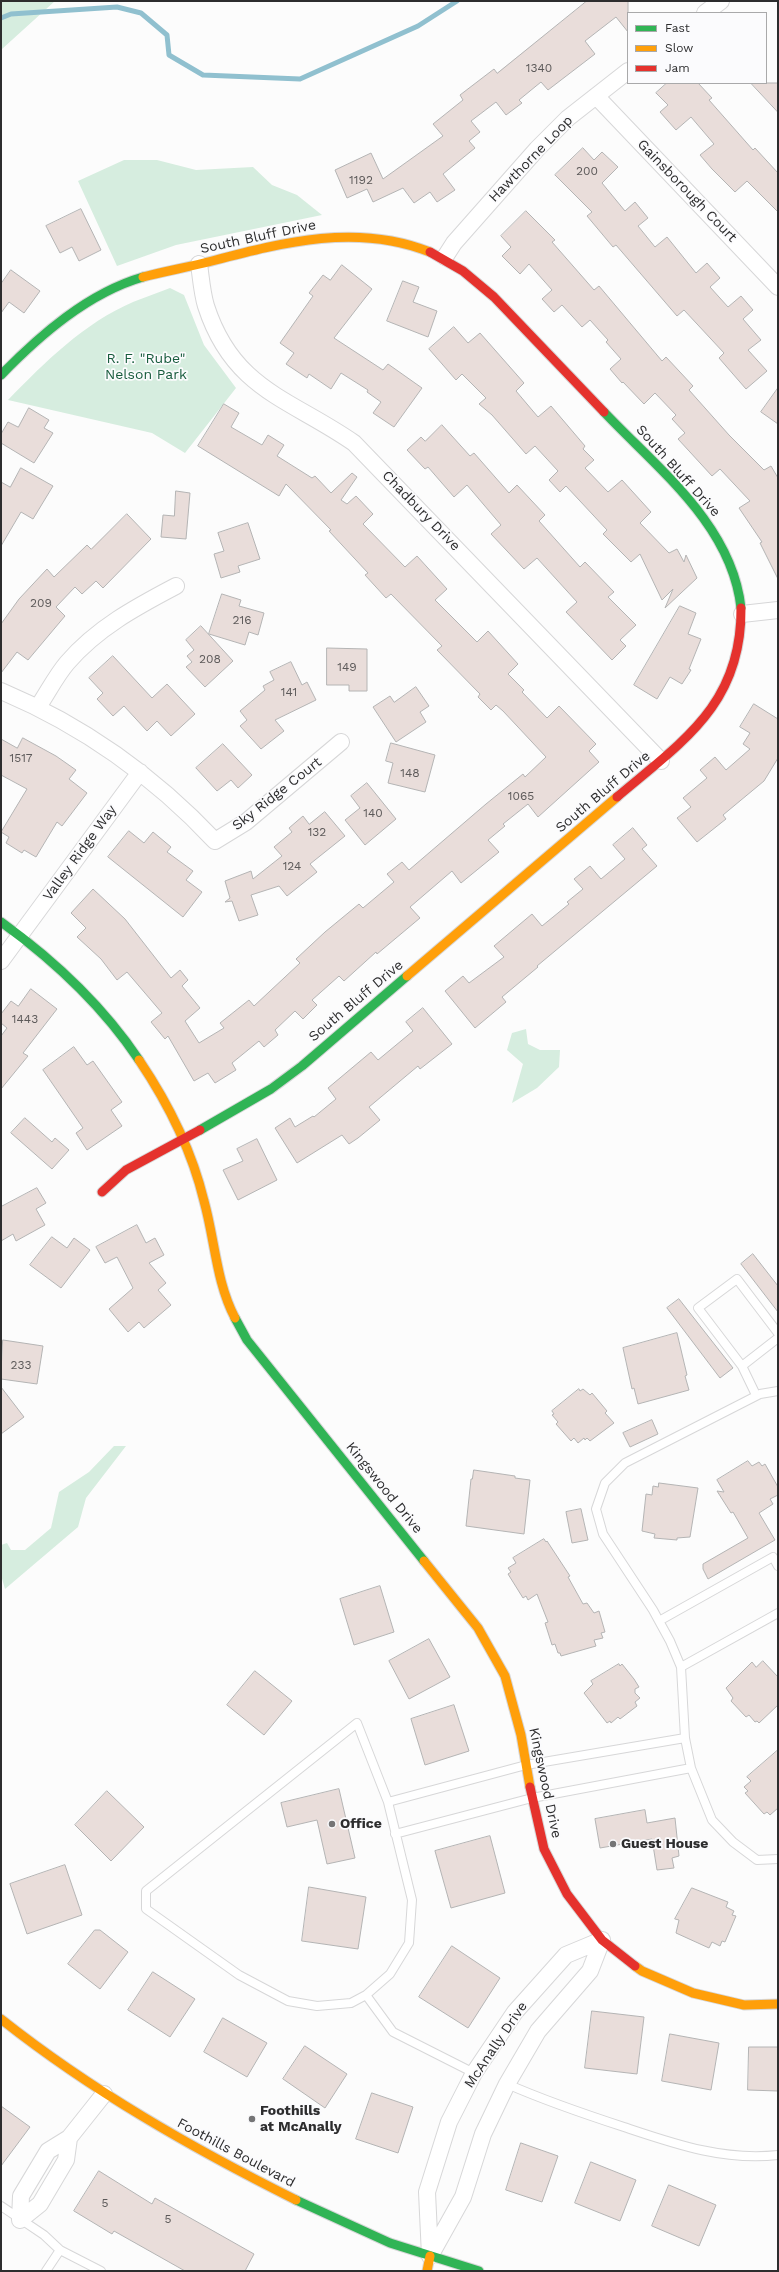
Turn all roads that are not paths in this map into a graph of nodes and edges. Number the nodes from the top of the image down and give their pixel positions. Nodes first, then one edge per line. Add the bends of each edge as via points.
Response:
1 (721, 1) edge
2 (706, 12) edge
3 (627, 72) edge
4 (596, 96) junction
5 (445, 258) junction
6 (199, 264) junction
7 (778, 287) edge
8 (4, 365) edge
9 (176, 586) dead end
10 (778, 610) edge
11 (742, 614) junction
12 (1, 690) edge
13 (38, 706) junction
14 (341, 742) dead end
15 (661, 761) junction
16 (140, 772) junction
17 (1, 922) edge
18 (20, 934) junction
19 (1, 960) edge
20 (182, 1139) junction
21 (102, 1192) dead end
22 (778, 1333) edge
23 (778, 1338) edge
24 (742, 1366) junction
25 (778, 1391) edge
26 (756, 1396) junction
27 (778, 1566) edge
28 (778, 1613) edge
29 (659, 1621) junction
30 (681, 1667) junction
31 (685, 1738) junction
32 (526, 1765) junction
33 (691, 1768) junction
34 (532, 1798) junction
35 (388, 1802) junction
36 (395, 1834) junction
37 (778, 1860) edge
38 (602, 1940) junction
39 (366, 1995) junction
40 (778, 2004) edge
41 (1, 2019) edge
42 (474, 2073) junction
43 (507, 2084) junction
44 (104, 2094) junction
45 (778, 2155) edge
46 (1, 2206) edge
47 (20, 2220) junction
48 (60, 2250) junction
49 (429, 2263) edge
50 (46, 2271) edge
51 (101, 2271) edge
52 (479, 2271) edge

1 - 2 street
3 - 4 street, Hawthorne Loop
4 - 5 street, Hawthorne Loop via 568,118 537,149 454,243
4 - 7 street, Gainsborough Court
5 - 6 street, South Bluff Drive via 405,243 365,236 323,236 260,247
5 - 11 street, South Bluff Drive via 494,297 680,491 713,530 739,588
6 - 8 street, South Bluff Drive via 146,276 119,286 90,302
6 - 15 street, Chadbury Drive via 205,305 218,337 238,366 266,391 354,443
9 - 13 street via 141,604 94,636 66,664
10 - 11 street
11 - 15 street, South Bluff Drive via 735,663 725,688 710,712 690,735
12 - 13 street
13 - 16 street via 82,732
14 - 16 street, Sky Ridge Court via 246,822 215,841 164,790
15 - 20 street, South Bluff Drive via 302,1066 246,1104
16 - 18 street, Valley Ridge Way
17 - 18 street, Kingswood Drive
18 - 19 street, Valley Ridge Way
18 - 20 street, Kingswood Drive via 55,962 114,1025 144,1067
20 - 21 street, South Bluff Drive via 126,1170
20 - 32 street, Kingswood Drive via 204,1198 224,1295 247,1340 478,1628 505,1676
22 - 24 lane via 737,1279 698,1308
23 - 24 lane
24 - 26 lane
25 - 26 lane
26 - 29 lane via 625,1463 605,1483 596,1509 603,1534
27 - 29 lane via 773,1557
28 - 30 lane
29 - 30 lane
30 - 31 lane
31 - 32 lane
31 - 33 lane
32 - 34 street, Kingswood Drive
32 - 35 lane
33 - 34 lane
33 - 37 lane via 712,1820 733,1842 757,1860
34 - 36 lane
34 - 38 street, Kingswood Drive via 544,1849 566,1894
35 - 36 lane
35 - 39 lane via 357,1723 146,1891 146,1910 239,1975 288,2001 324,2006 351,2003
36 - 39 lane via 412,1900 409,1943 390,1974
38 - 40 street, Kingswood Drive via 642,1971 693,1993 744,2005
38 - 42 street, McAnally Drive via 566,1955 515,2012
38 - 43 street, McAnally Drive via 590,1972 538,2031
39 - 42 lane via 393,2032
41 - 44 street, Foothills Boulevard
42 - 49 street, McAnally Drive via 448,2122 427,2192
43 - 45 lane via 555,2104 707,2153 762,2157
43 - 49 street, McAnally Drive via 484,2134 464,2197
44 - 47 street via 69,2138 66,2160 40,2204
44 - 49 street, Foothills Boulevard via 192,2147 303,2204
46 - 47 lane
47 - 48 lane via 44,2235
48 - 50 lane
48 - 51 lane
49 - 52 street, Foothills Boulevard

